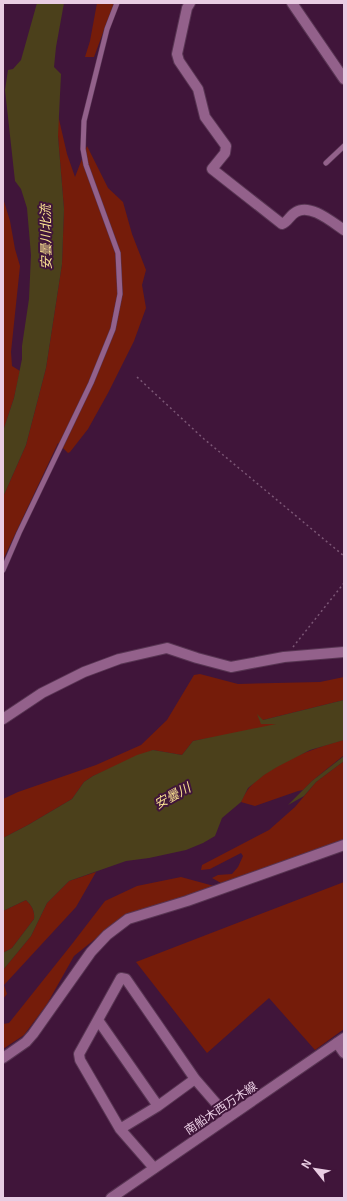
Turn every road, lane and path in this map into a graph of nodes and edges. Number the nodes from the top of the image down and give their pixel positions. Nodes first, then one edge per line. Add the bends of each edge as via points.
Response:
1 (116, 3) edge
2 (190, 3) edge
3 (292, 3) edge
4 (344, 79) edge
5 (344, 146) edge
6 (326, 163) dead end
7 (344, 230) edge
8 (136, 377) dead end
9 (344, 556) edge
10 (3, 570) edge
11 (344, 583) edge
12 (344, 652) edge
13 (284, 657) junction
14 (3, 719) edge
15 (344, 845) edge
16 (98, 1020) junction
17 (341, 1040) edge
18 (344, 1053) edge
19 (3, 1058) edge
20 (195, 1079) junction
21 (158, 1106) junction
22 (228, 1117) junction
23 (120, 1129) junction
24 (154, 1168) junction
25 (111, 1198) edge

1 - 10 lane via 84,121 83,149 86,165 118,253 120,294 113,329 91,383
2 - 7 street via 178,54 179,61 198,89 205,117 226,146 225,153 212,170 282,224 295,212 307,210 316,212
3 - 4 street
5 - 6 lane
8 - 9 path via 204,439
11 - 13 path
12 - 13 street
13 - 14 street via 231,667 167,648 119,659 84,672 42,693
15 - 19 street via 187,901 128,919 107,935 91,952 26,1042
16 - 20 street via 121,978 126,979
16 - 21 street
16 - 23 street via 79,1054 80,1060
17 - 18 street
17 - 22 street, 南船木西万木線
20 - 21 street
20 - 22 street
21 - 23 street
22 - 24 street, 南船木西万木線
23 - 24 street
24 - 25 street, 南船木西万木線

